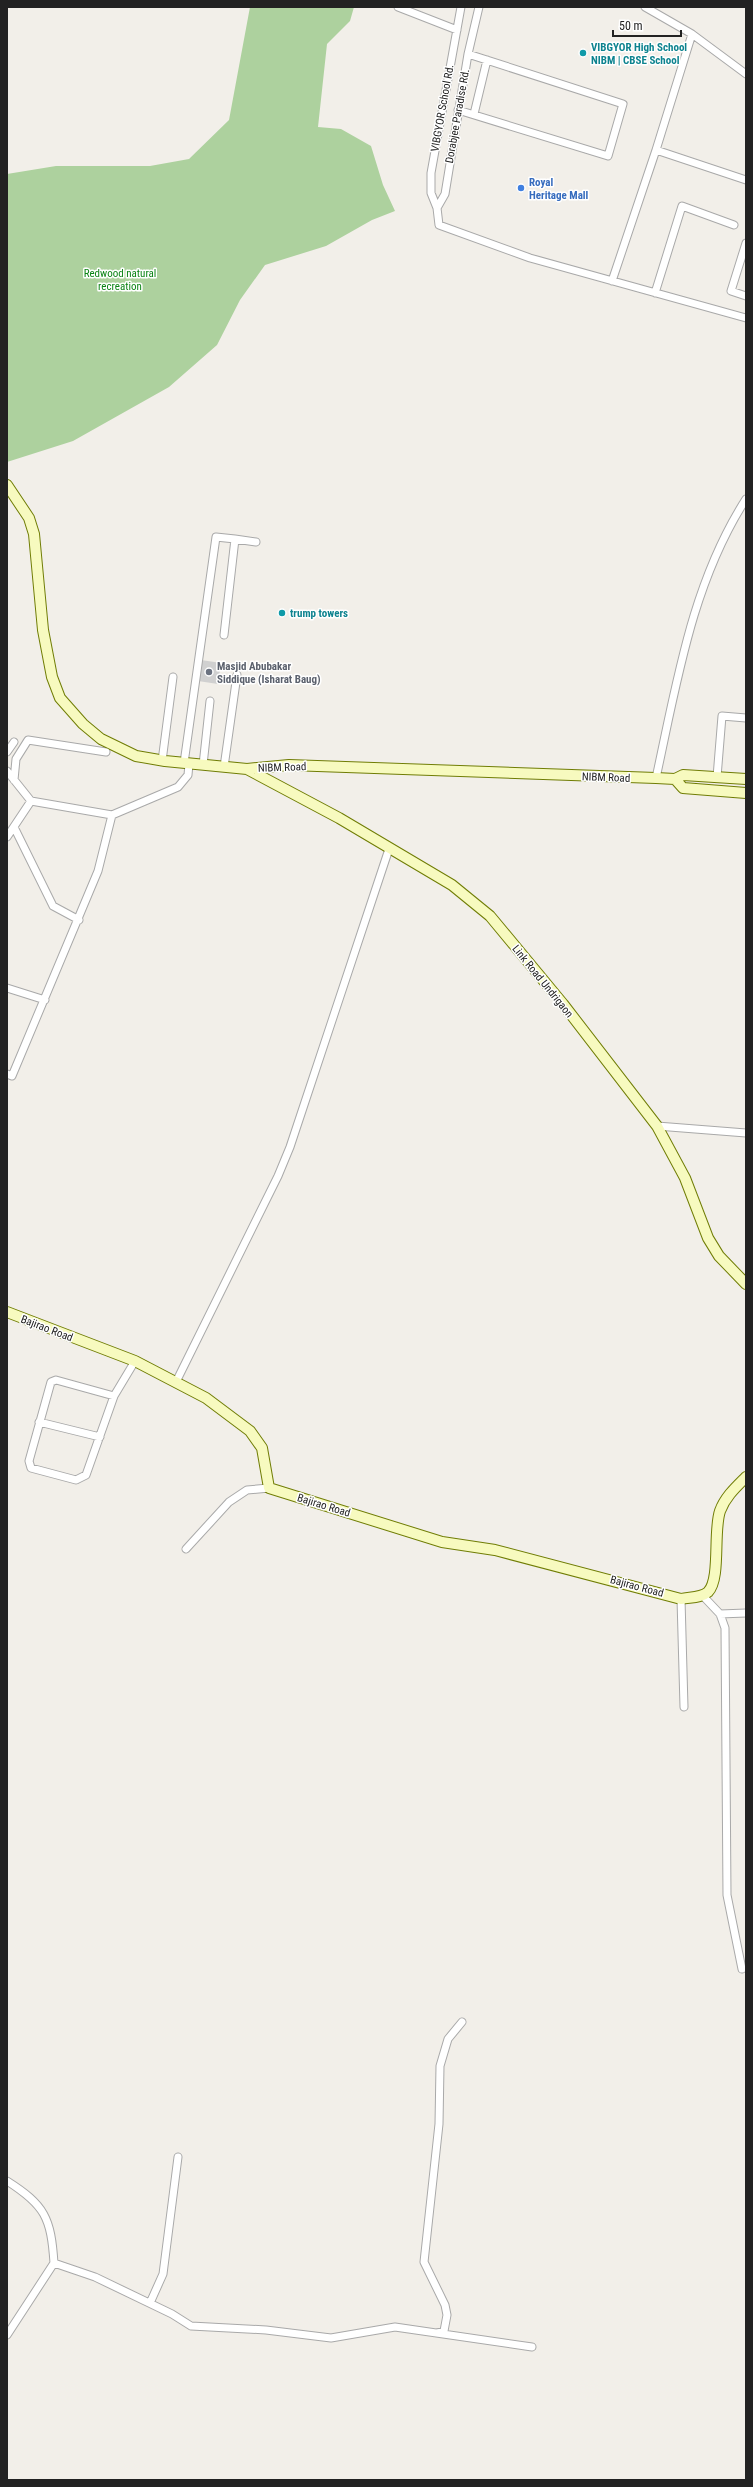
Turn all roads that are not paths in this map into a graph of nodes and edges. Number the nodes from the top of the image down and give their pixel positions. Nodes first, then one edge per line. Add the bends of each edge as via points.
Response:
1 (398, 7) edge
2 (461, 7) edge
3 (479, 7) edge
4 (645, 7) edge
5 (457, 30) junction
6 (692, 34) junction
7 (468, 54) junction
8 (487, 60) junction
9 (746, 74) edge
10 (458, 110) junction
11 (474, 114) junction
12 (656, 150) junction
13 (746, 180) edge
14 (437, 208) junction
15 (734, 225) dead end
16 (746, 243) edge
17 (612, 282) junction
18 (655, 292) junction
19 (746, 296) edge
20 (746, 318) edge
21 (7, 485) edge
22 (746, 499) edge
23 (235, 539) junction
24 (256, 542) dead end
25 (224, 635) dead end
26 (237, 674) dead end
27 (173, 677) dead end
28 (210, 701) dead end
29 (746, 718) edge
30 (14, 742) dead end
31 (7, 752) edge
32 (106, 752) dead end
33 (162, 761) junction
34 (186, 764) junction
35 (203, 765) junction
36 (224, 767) junction
37 (247, 769) junction
38 (7, 771) edge
39 (717, 777) junction
40 (656, 778) junction
41 (675, 779) junction
42 (746, 779) edge
43 (14, 780) junction
44 (746, 793) edge
45 (31, 801) junction
46 (112, 815) junction
47 (14, 827) junction
48 (7, 837) edge
49 (389, 849) junction
50 (79, 920) junction
51 (7, 988) edge
52 (46, 1000) junction
53 (7, 1074) edge
54 (657, 1126) junction
55 (746, 1133) edge
56 (746, 1284) edge
57 (7, 1312) edge
58 (135, 1361) junction
59 (176, 1382) junction
60 (114, 1396) junction
61 (39, 1422) junction
62 (100, 1437) junction
63 (746, 1477) edge
64 (270, 1488) junction
65 (186, 1549) dead end
66 (703, 1596) junction
67 (681, 1599) junction
68 (746, 1613) edge
69 (720, 1614) junction
70 (684, 1707) dead end
71 (742, 1969) dead end
72 (462, 2022) dead end
73 (178, 2157) dead end
74 (7, 2181) edge
75 (54, 2263) junction
76 (150, 2303) junction
77 (437, 2333) junction
78 (7, 2335) edge
79 (532, 2347) dead end

1 - 5 street
2 - 5 street, VIBGYOR School Rd.
3 - 7 street, Dorabjee Paradise Rd.
4 - 6 street
5 - 14 street, VIBGYOR School Rd. via 431,173 431,193
6 - 9 street
6 - 12 street
7 - 8 street
7 - 10 street, Dorabjee Paradise Rd.
8 - 11 street
8 - 11 street via 623,104 608,156
10 - 11 street
10 - 14 street, Dorabjee Paradise Rd. via 445,194
12 - 13 street
12 - 17 street
14 - 17 street via 439,225 530,258
15 - 18 street via 682,206
16 - 19 street via 731,291
17 - 18 street
18 - 20 street
21 - 33 street, NIBM Road via 29,518 34,534 44,636 52,677 60,698 70,711 101,739 136,756
22 - 40 street via 710,568 689,626
23 - 24 street
23 - 25 street
23 - 34 street via 216,537
26 - 36 street
27 - 33 street
28 - 35 street
29 - 39 street via 722,716
30 - 31 street
32 - 43 street via 28,740 16,759
33 - 34 street, NIBM Road
34 - 35 street, NIBM Road
34 - 46 street via 188,775 178,787
35 - 36 street, NIBM Road
36 - 37 street, NIBM Road
37 - 40 street, NIBM Road via 289,765
37 - 49 street, Link Road Undrigaon via 303,797
38 - 43 street
39 - 41 street via 683,774
39 - 42 street
40 - 41 street, NIBM Road
41 - 44 street, NIBM Road via 683,788
43 - 45 street
45 - 46 street
45 - 47 street
46 - 50 street via 98,871
47 - 48 street
47 - 50 street via 53,906
49 - 54 street, Link Road Undrigaon via 452,885 490,916 563,1004
49 - 59 street via 290,1147
50 - 52 street
51 - 52 street
52 - 53 street via 12,1076
54 - 55 street
54 - 56 street, Link Road Undrigaon via 685,1178 708,1238 719,1256
57 - 58 street, Bajirao Road
58 - 59 street, Bajirao Road
58 - 60 street
59 - 64 street, Bajirao Road via 206,1398 250,1431 262,1448
60 - 61 street via 53,1380
60 - 62 street
61 - 62 street
61 - 62 street via 29,1461 33,1470 76,1480 83,1478
63 - 66 street via 729,1493 720,1511 716,1531 713,1582
64 - 65 street via 248,1490 229,1502
64 - 67 street, Bajirao Road via 442,1542 495,1550
66 - 67 street, Bajirao Road
66 - 69 street
67 - 70 street
68 - 69 street
69 - 71 street via 724,1628 727,1895
72 - 77 street via 448,2039 440,2066 439,2124 424,2262 445,2305 447,2315 444,2331
73 - 76 street via 163,2274
74 - 75 street via 38,2204 48,2220
75 - 76 street via 95,2277
75 - 78 street
76 - 77 street via 191,2326 266,2330 331,2338 395,2327
77 - 79 street

